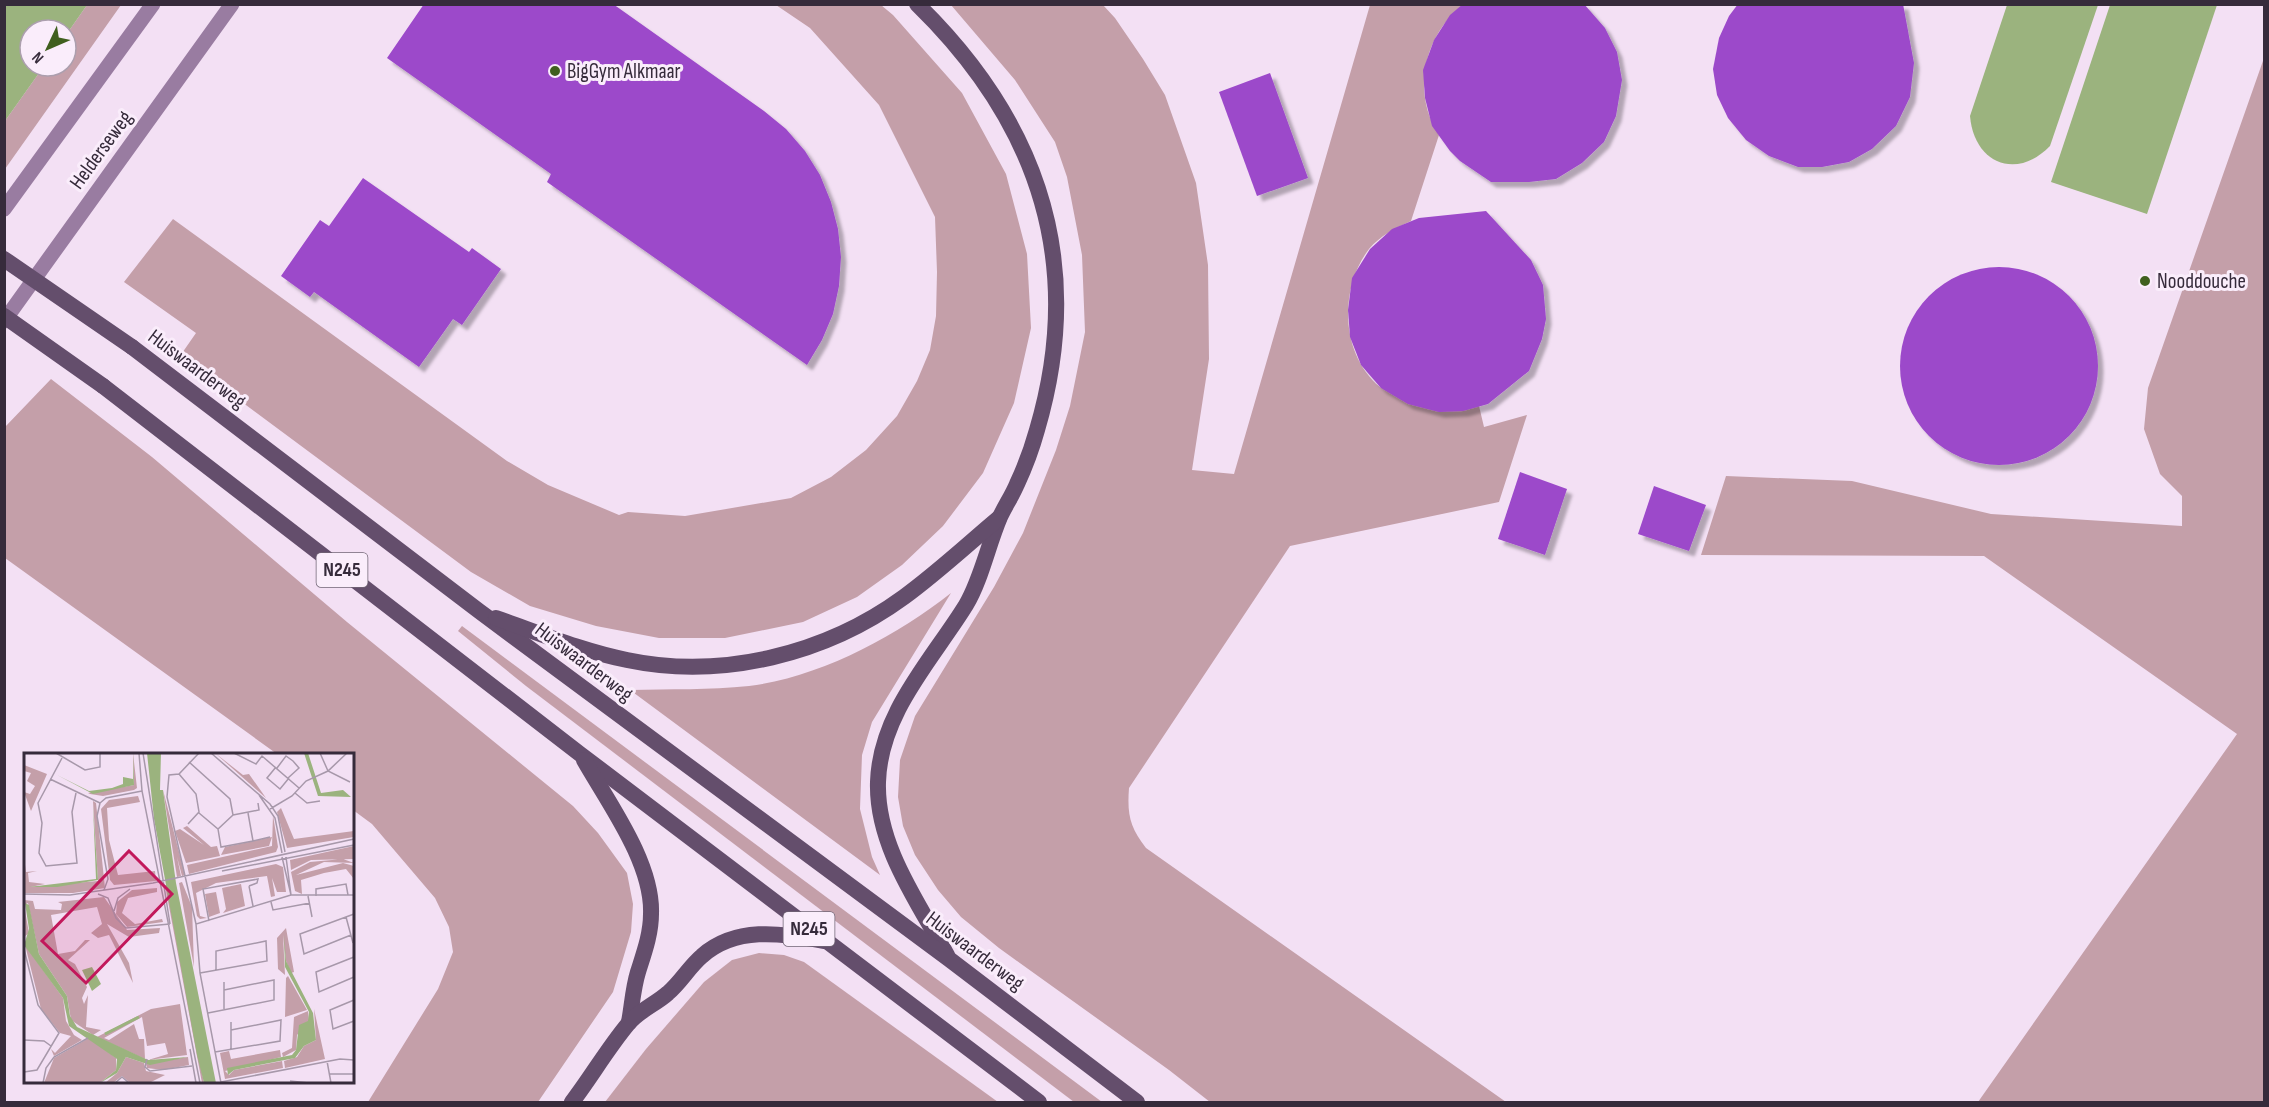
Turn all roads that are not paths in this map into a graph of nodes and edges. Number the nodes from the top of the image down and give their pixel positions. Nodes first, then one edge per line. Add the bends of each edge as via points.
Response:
1 (153, 4) edge
2 (231, 4) edge
3 (917, 4) edge
4 (4, 209) edge
5 (4, 259) edge
6 (4, 316) edge
7 (4, 321) edge
8 (1000, 516) junction
9 (479, 611) junction
10 (580, 754) junction
11 (826, 942) junction
12 (949, 959) junction
13 (629, 1022) junction
14 (572, 1102) edge
15 (1039, 1102) edge
16 (1137, 1102) edge

1 - 4 main road, Helderseweg
2 - 7 main road, Helderseweg
3 - 8 highway via 980,76 1018,137 1044,205 1052,247 1057,316 1054,352 1029,452
5 - 9 highway, Huiswaarderweg / N245, bridge via 132,347
6 - 10 highway, N245, bridge via 104,386
8 - 9 highway via 904,597 859,625 799,650 759,660 694,667 650,664 580,648
8 - 12 highway via 968,603 891,723 878,779 878,809 886,838
9 - 12 highway, Huiswaarderweg / N245
10 - 11 highway, N245
10 - 13 highway via 639,856 649,888 651,914 646,952
11 - 13 highway via 783,934 733,938 701,957 669,992
11 - 15 highway, N245
12 - 16 highway, Huiswaarderweg / N245
13 - 14 highway

